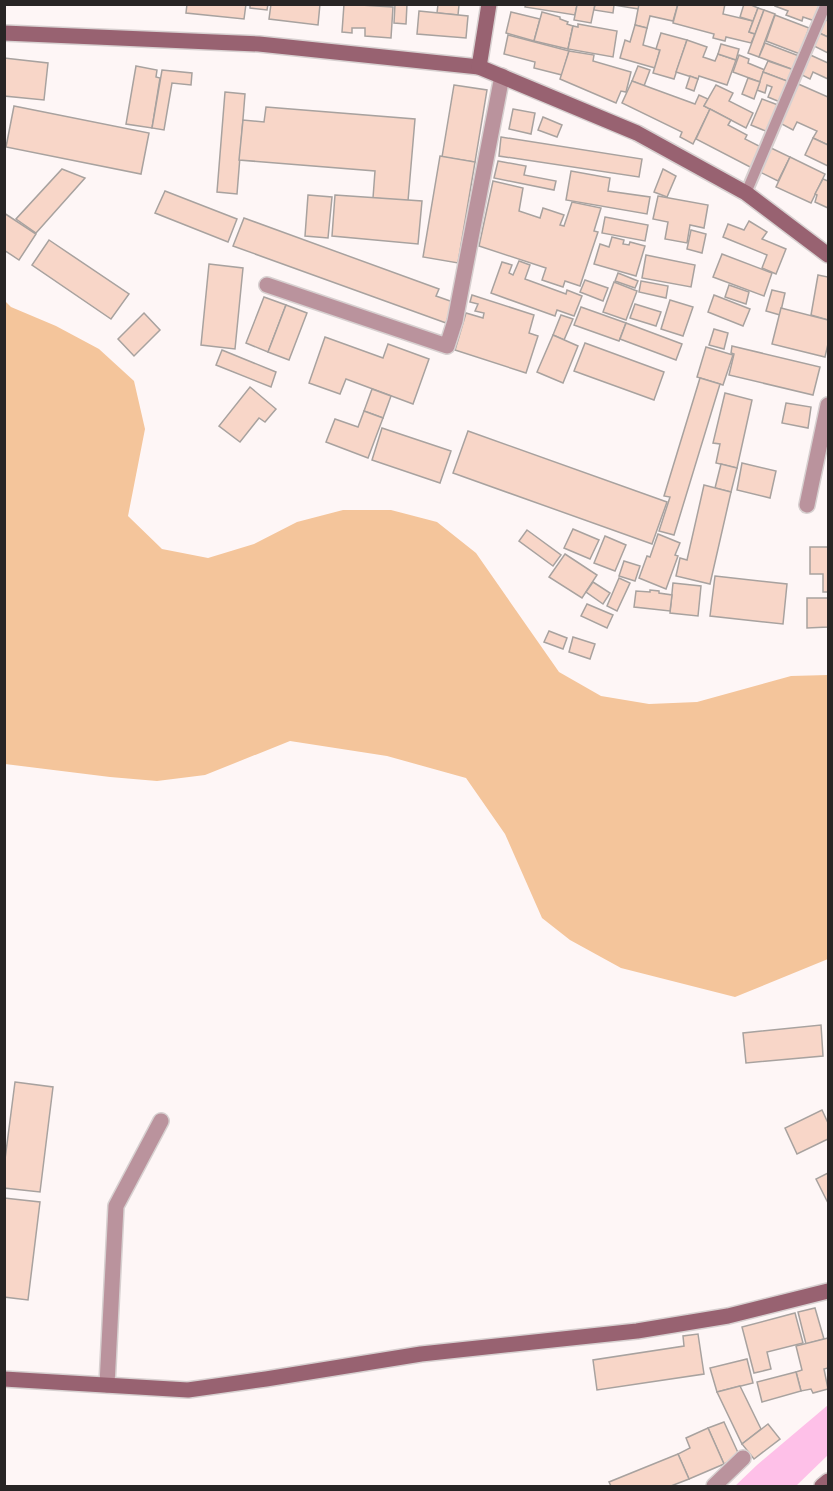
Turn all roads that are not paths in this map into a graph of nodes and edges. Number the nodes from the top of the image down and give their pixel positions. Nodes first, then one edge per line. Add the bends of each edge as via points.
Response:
1 (489, 4) edge
2 (826, 4) edge
3 (4, 33) edge
4 (479, 67) junction
5 (502, 76) junction
6 (746, 193) junction
7 (828, 255) edge
8 (267, 285) dead end
9 (828, 405) edge
10 (807, 505) dead end
11 (161, 1122) dead end
12 (828, 1291) edge
13 (4, 1379) edge
14 (107, 1385) junction
15 (743, 1458) dead end
16 (828, 1481) edge
17 (714, 1486) edge
18 (822, 1486) edge

1 - 4 street
2 - 6 lane
3 - 4 street via 259,44
4 - 5 street
5 - 6 street via 638,133
5 - 8 street via 447,346
6 - 7 street
9 - 10 street
11 - 14 street via 116,1206
12 - 14 street via 728,1316 637,1331 421,1354 266,1380 188,1390
13 - 14 street
15 - 17 street
16 - 18 street

